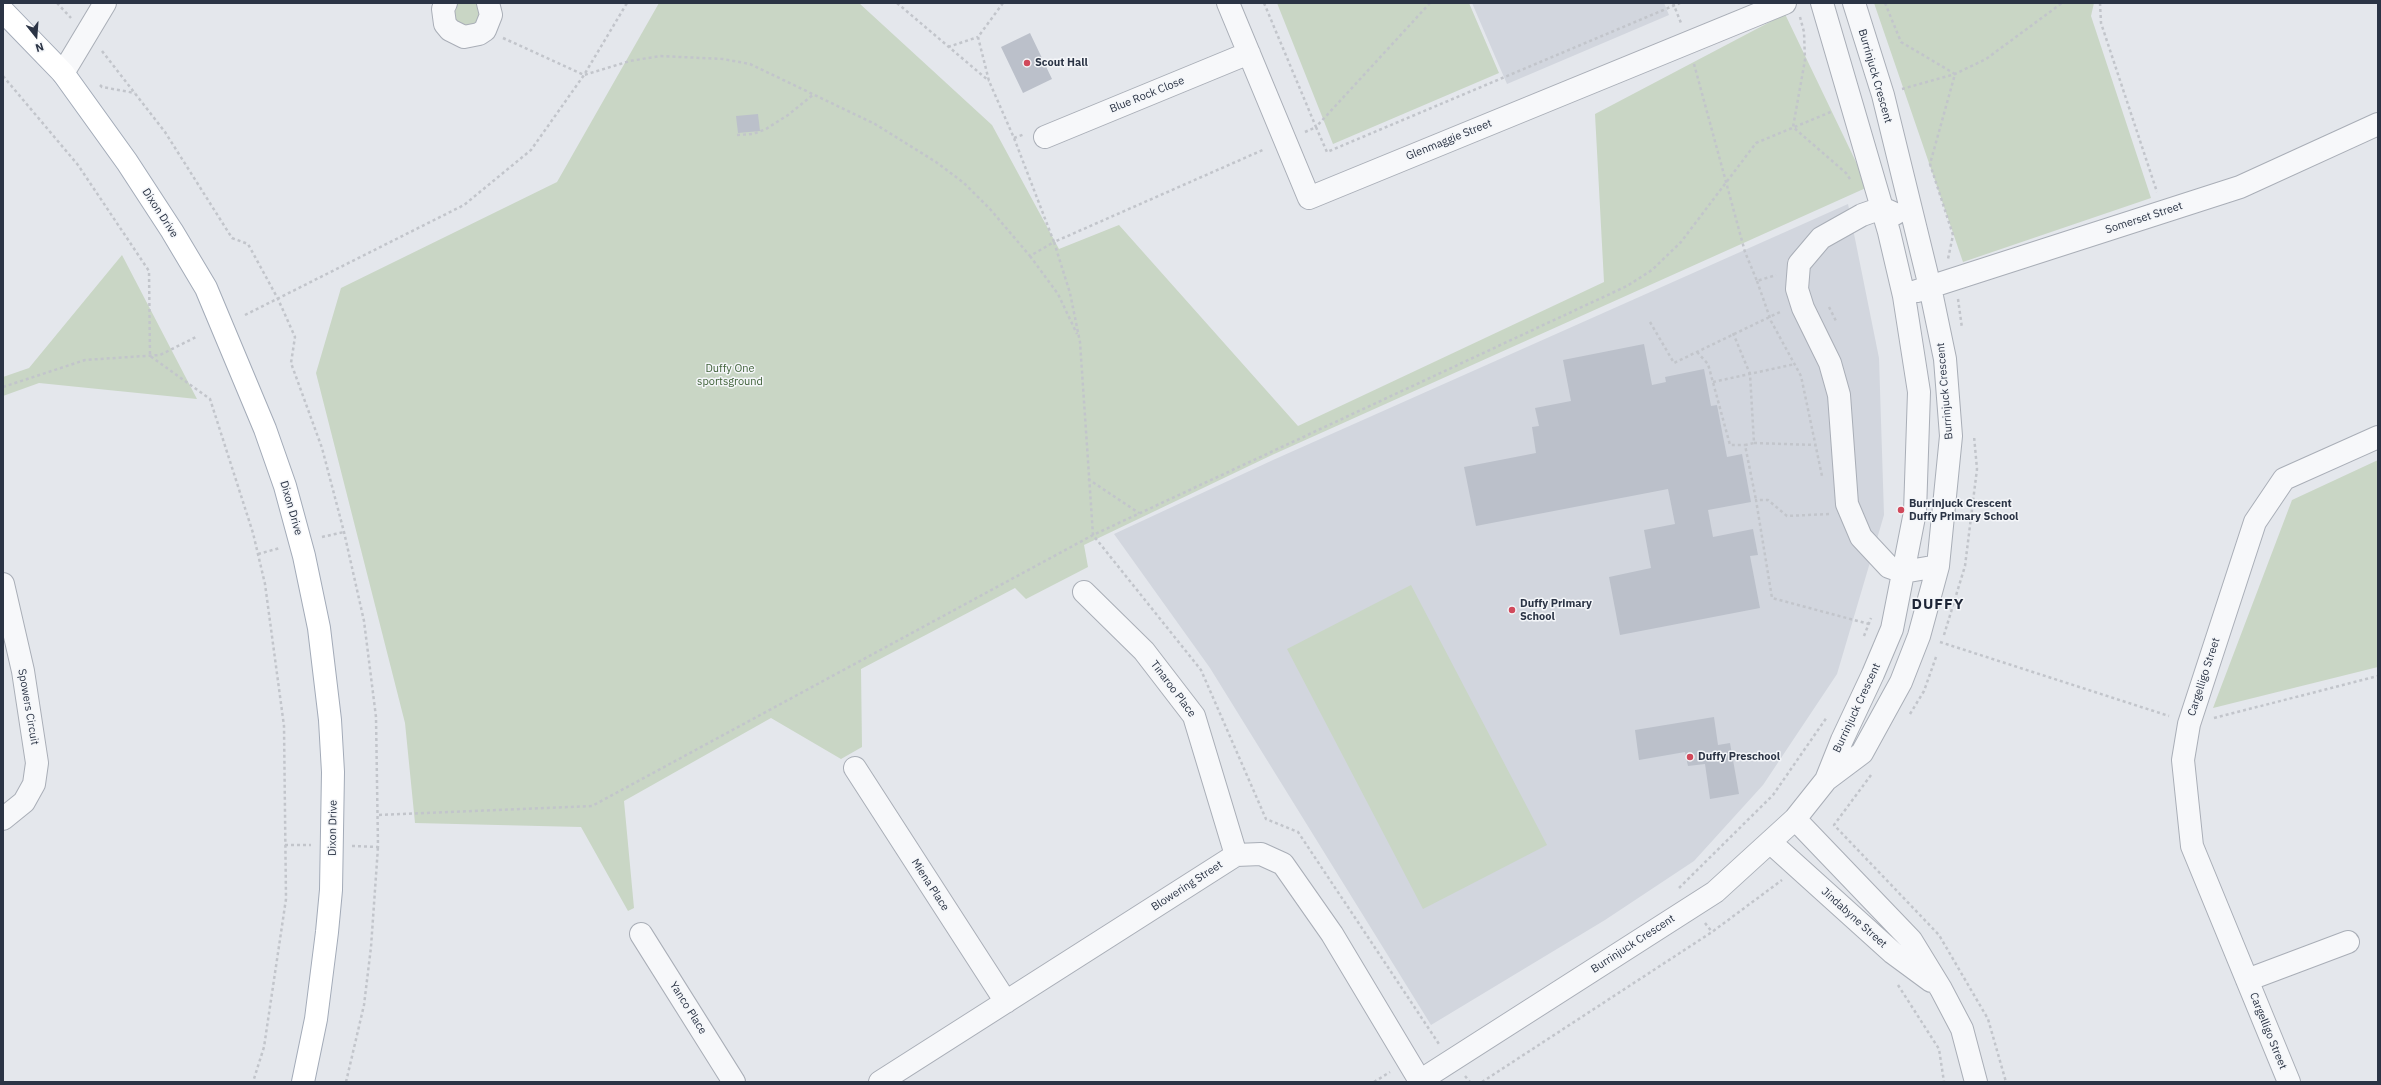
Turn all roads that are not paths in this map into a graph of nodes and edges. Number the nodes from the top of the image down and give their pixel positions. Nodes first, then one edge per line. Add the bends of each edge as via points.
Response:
1 (105, 3) edge
2 (446, 3) edge
3 (488, 3) edge
4 (1228, 3) edge
5 (1822, 3) edge
6 (1854, 3) edge
7 (1792, 7) edge
8 (3, 11) edge
9 (1249, 53) junction
10 (63, 73) junction
11 (2378, 124) edge
12 (1045, 137) dead end
13 (1882, 208) junction
14 (1915, 223) junction
15 (1930, 287) junction
16 (1904, 296) junction
17 (2378, 437) edge
18 (1938, 566) junction
19 (1903, 572) junction
20 (3, 584) edge
21 (1084, 592) dead end
22 (855, 768) dead end
23 (1826, 780) junction
24 (3, 819) edge
25 (1795, 819) junction
26 (1770, 842) junction
27 (1236, 855) junction
28 (641, 934) dead end
29 (2348, 942) dead end
30 (2247, 980) junction
31 (1941, 989) junction
32 (1006, 1002) junction
33 (303, 1082) edge
34 (734, 1082) edge
35 (880, 1082) edge
36 (1419, 1082) edge
37 (1976, 1082) edge
38 (2289, 1082) edge

1 - 10 street
2 - 3 street via 443,9 446,24 456,35 472,37 485,30 491,15
4 - 9 street, Glenmaggie Street
5 - 13 street, Burrinjuck Crescent
6 - 14 street, Burrinjuck Crescent via 1883,95
7 - 9 street, Glenmaggie Street via 1688,43 1309,198
8 - 10 main road, Dixon Drive
9 - 12 street, Blue Rock Close
10 - 33 main road, Dixon Drive via 127,162 206,288 265,429 285,486 304,556 319,628 325,676 331,727 333,791 331,890 327,932 316,1019
11 - 15 street, Somerset Street via 2240,187
13 - 14 street
13 - 16 street, Burrinjuck Crescent
13 - 19 street via 1862,215 1820,238 1799,264 1797,289 1830,362 1840,395 1847,504 1862,537 1873,552 1889,567
14 - 15 street, Burrinjuck Crescent
15 - 16 street, Somerset Street
15 - 18 street, Burrinjuck Crescent via 1945,359 1951,436
16 - 19 street, Burrinjuck Crescent via 1919,392 1915,512
17 - 30 street, Cargelligo Street via 2284,479 2255,522 2189,724 2183,760 2192,846
18 - 19 street
18 - 23 street, Burrinjuck Crescent via 1919,636 1901,682 1862,753
19 - 23 street, Burrinjuck Crescent via 1892,630
20 - 24 street, Spowers Circuit via 22,670 37,763 34,784 24,802
21 - 27 street, Tinaroo Place via 1144,650 1194,716
22 - 32 street, Miena Place
23 - 25 street, Burrinjuck Crescent
25 - 26 street, Burrinjuck Crescent
25 - 31 street, Jindabyne Street via 1911,940
26 - 31 street, Jindabyne Street via 1893,953
26 - 36 street, Burrinjuck Crescent via 1716,892
27 - 32 street, Blowering Street
27 - 36 street via 1261,854 1284,864 1332,934
28 - 34 street, Yanco Place
29 - 30 street, Cargelligo Street
30 - 38 street, Cargelligo Street
31 - 37 street, Jindabyne Street via 1962,1029
32 - 35 street, Blowering Street

